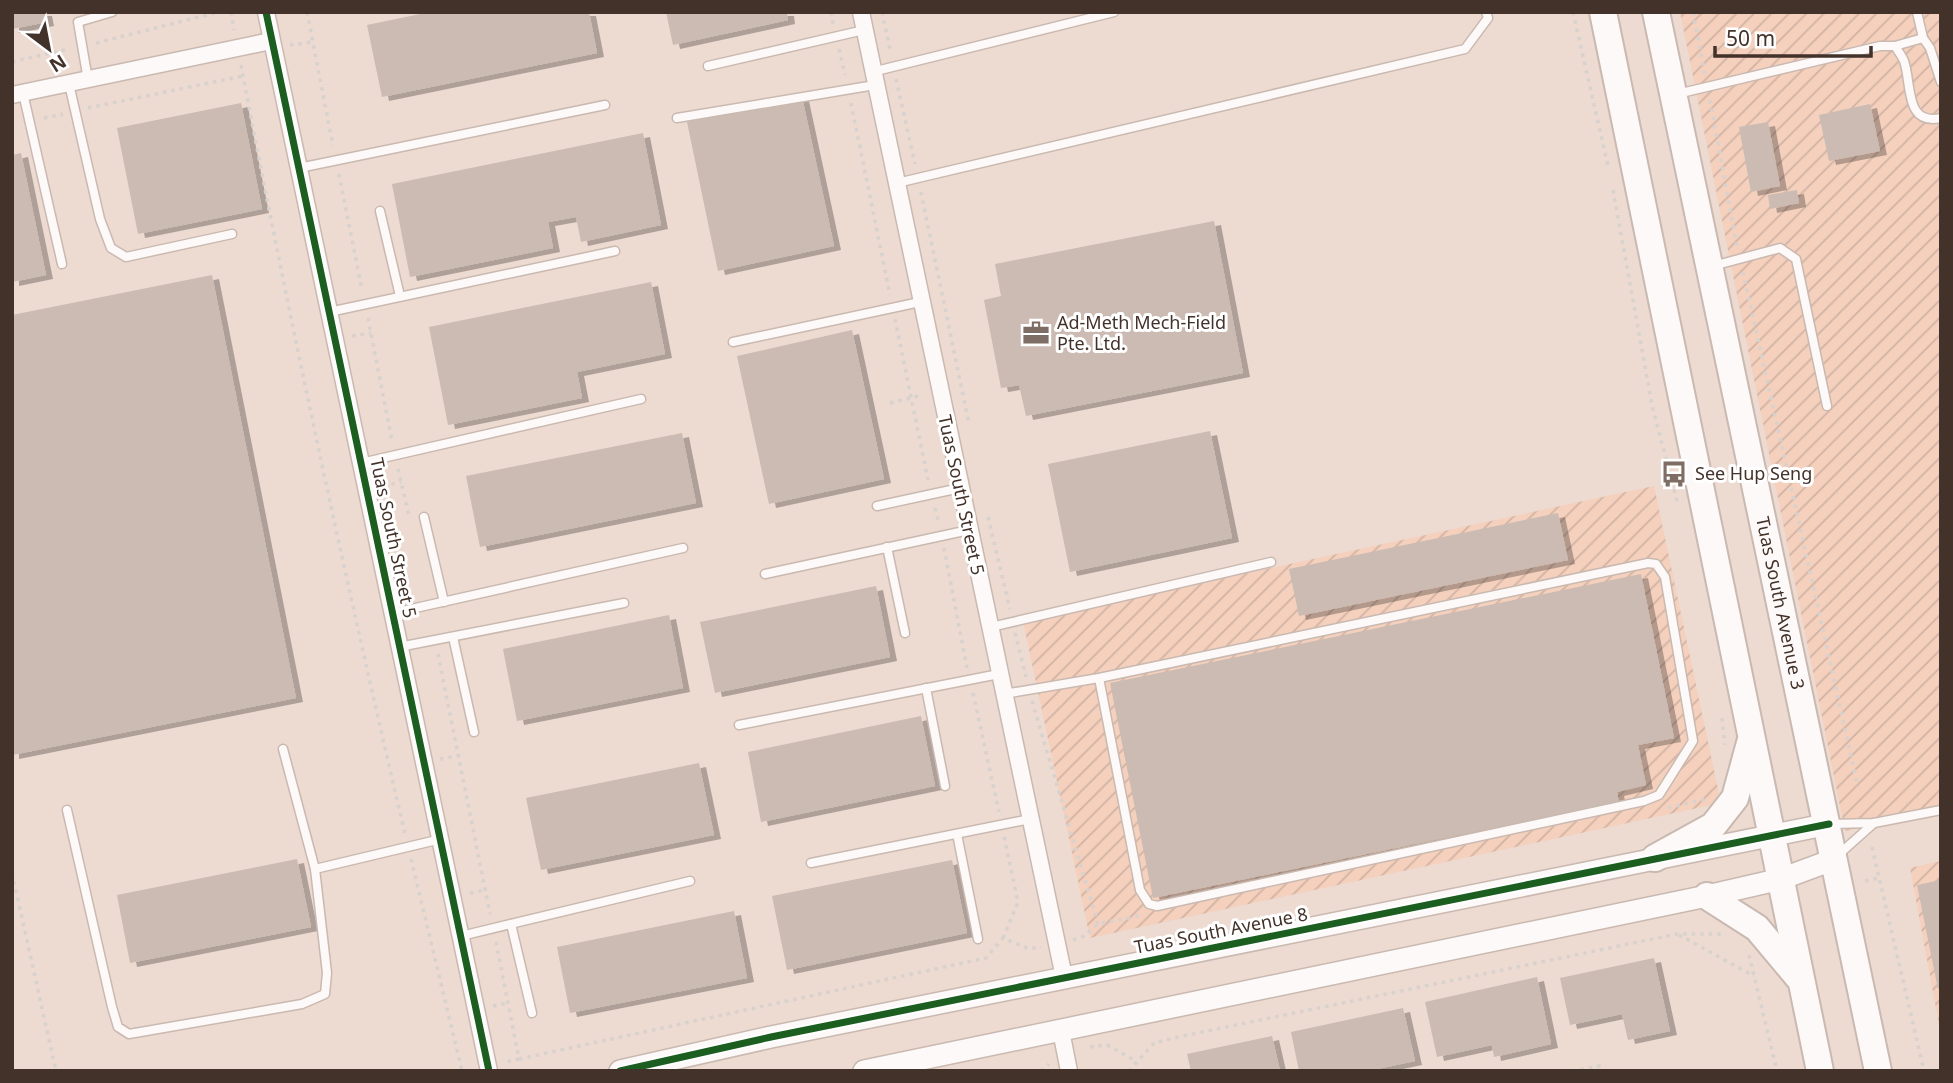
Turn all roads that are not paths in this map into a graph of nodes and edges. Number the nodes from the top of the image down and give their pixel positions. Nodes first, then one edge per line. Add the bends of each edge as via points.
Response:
1 (112, 12) edge
2 (266, 12) edge
3 (860, 12) edge
4 (1114, 12) edge
5 (1486, 12) edge
6 (1603, 12) edge
7 (1656, 12) edge
8 (1917, 12) edge
9 (864, 30) junction
10 (1923, 38) junction
11 (271, 41) junction
12 (1895, 46) junction
13 (708, 66) dead end
14 (874, 79) junction
15 (88, 80) junction
16 (1941, 82) edge
17 (69, 84) junction
18 (18, 94) edge
19 (1674, 95) junction
20 (605, 105) dead end
21 (677, 118) dead end
22 (1941, 118) edge
23 (299, 168) junction
24 (894, 183) junction
25 (380, 212) dead end
26 (232, 234) dead end
27 (615, 251) dead end
28 (62, 264) dead end
29 (1710, 266) junction
30 (400, 296) junction
31 (920, 302) junction
32 (329, 312) junction
33 (733, 342) dead end
34 (641, 399) dead end
35 (1828, 406) dead end
36 (361, 463) junction
37 (960, 488) junction
38 (877, 506) dead end
39 (424, 517) dead end
40 (969, 530) junction
41 (887, 547) junction
42 (683, 548) dead end
43 (1271, 562) dead end
44 (765, 574) dead end
45 (444, 602) junction
46 (624, 603) dead end
47 (393, 614) junction
48 (989, 628) junction
49 (905, 633) dead end
50 (453, 637) junction
51 (400, 647) junction
52 (999, 674) junction
53 (1099, 678) junction
54 (926, 688) junction
55 (1004, 694) junction
56 (739, 725) dead end
57 (474, 732) dead end
58 (1751, 739) junction
59 (283, 749) dead end
60 (945, 786) dead end
61 (67, 810) dead end
62 (1941, 810) edge
63 (1030, 819) junction
64 (1874, 823) junction
65 (1829, 824) junction
66 (957, 834) junction
67 (1771, 835) junction
68 (441, 839) junction
69 (1655, 858) junction
70 (1835, 859) junction
71 (811, 863) dead end
72 (316, 869) junction
73 (1781, 879) junction
74 (690, 881) dead end
75 (1707, 896) junction
76 (512, 924) junction
77 (461, 936) junction
78 (978, 939) dead end
79 (1064, 977) junction
80 (1799, 978) junction
81 (533, 1013) dead end
82 (1063, 1041) junction
83 (489, 1069) edge
84 (620, 1071) edge
85 (864, 1071) edge
86 (1069, 1071) edge
87 (1820, 1071) edge
88 (1878, 1071) edge

1 - 15 lane via 78,22
2 - 11 street, Tuas South Street 5
3 - 9 street, Tuas South Street 5
4 - 14 lane via 893,67
5 - 24 lane via 1488,18 1465,49
6 - 58 main road
7 - 19 main road, Tuas South Avenue 3
8 - 10 lane
9 - 13 lane
9 - 14 street, Tuas South Street 5
10 - 12 lane
10 - 16 lane
11 - 15 street
11 - 23 street, Tuas South Street 5
12 - 19 lane
12 - 22 lane via 1904,59 1912,108 1921,117
14 - 21 lane via 847,88
14 - 24 street, Tuas South Street 5
15 - 17 street
17 - 18 street
17 - 26 lane via 111,248 126,257
18 - 28 lane via 29,122
19 - 29 main road, Tuas South Avenue 3
20 - 23 lane
23 - 32 street, Tuas South Street 5
24 - 31 street, Tuas South Street 5
25 - 30 lane
27 - 30 lane
29 - 35 lane via 1780,248 1796,259
29 - 65 main road, Tuas South Avenue 3
30 - 32 lane
31 - 33 lane
31 - 37 street, Tuas South Street 5
32 - 36 street, Tuas South Street 5
34 - 36 lane
36 - 47 street, Tuas South Street 5
37 - 38 lane
37 - 40 street, Tuas South Street 5
39 - 45 lane
40 - 41 lane
40 - 48 street, Tuas South Street 5
41 - 44 lane
41 - 49 lane
42 - 45 lane
43 - 48 lane
45 - 47 lane
46 - 50 lane
47 - 51 street, Tuas South Street 5
48 - 52 street, Tuas South Street 5
50 - 51 lane
50 - 57 lane
51 - 68 street, Tuas South Street 5
52 - 54 lane
52 - 55 street, Tuas South Street 5
53 - 53 lane via 1140,890 1149,904 1157,906 1644,801 1659,795 1693,741 1665,576 1656,564 1648,563
53 - 55 lane
54 - 56 lane
54 - 60 lane
55 - 63 street, Tuas South Street 5
58 - 67 main road
58 - 69 main road via 1735,798 1719,819
59 - 72 lane
61 - 72 lane via 112,1007 118,1027 129,1034 302,1004 325,993
62 - 64 lane
63 - 66 lane
63 - 79 street, Tuas South Street 5
64 - 65 lane
64 - 70 lane
65 - 67 street, Tuas South Avenue 8
65 - 70 main road, Tuas South Avenue 3
66 - 71 lane
66 - 78 lane
67 - 69 street, Tuas South Avenue 8
67 - 73 main road
68 - 72 lane
68 - 77 street, Tuas South Street 5
69 - 79 street, Tuas South Avenue 8
70 - 73 street
70 - 88 main road, Tuas South Avenue 3
73 - 75 street
73 - 80 main road
74 - 76 lane
75 - 80 main road via 1756,928
75 - 82 street
76 - 77 lane
76 - 81 lane
77 - 83 street, Tuas South Street 5
79 - 84 street, Tuas South Avenue 8
80 - 87 main road
82 - 85 street
82 - 86 street

